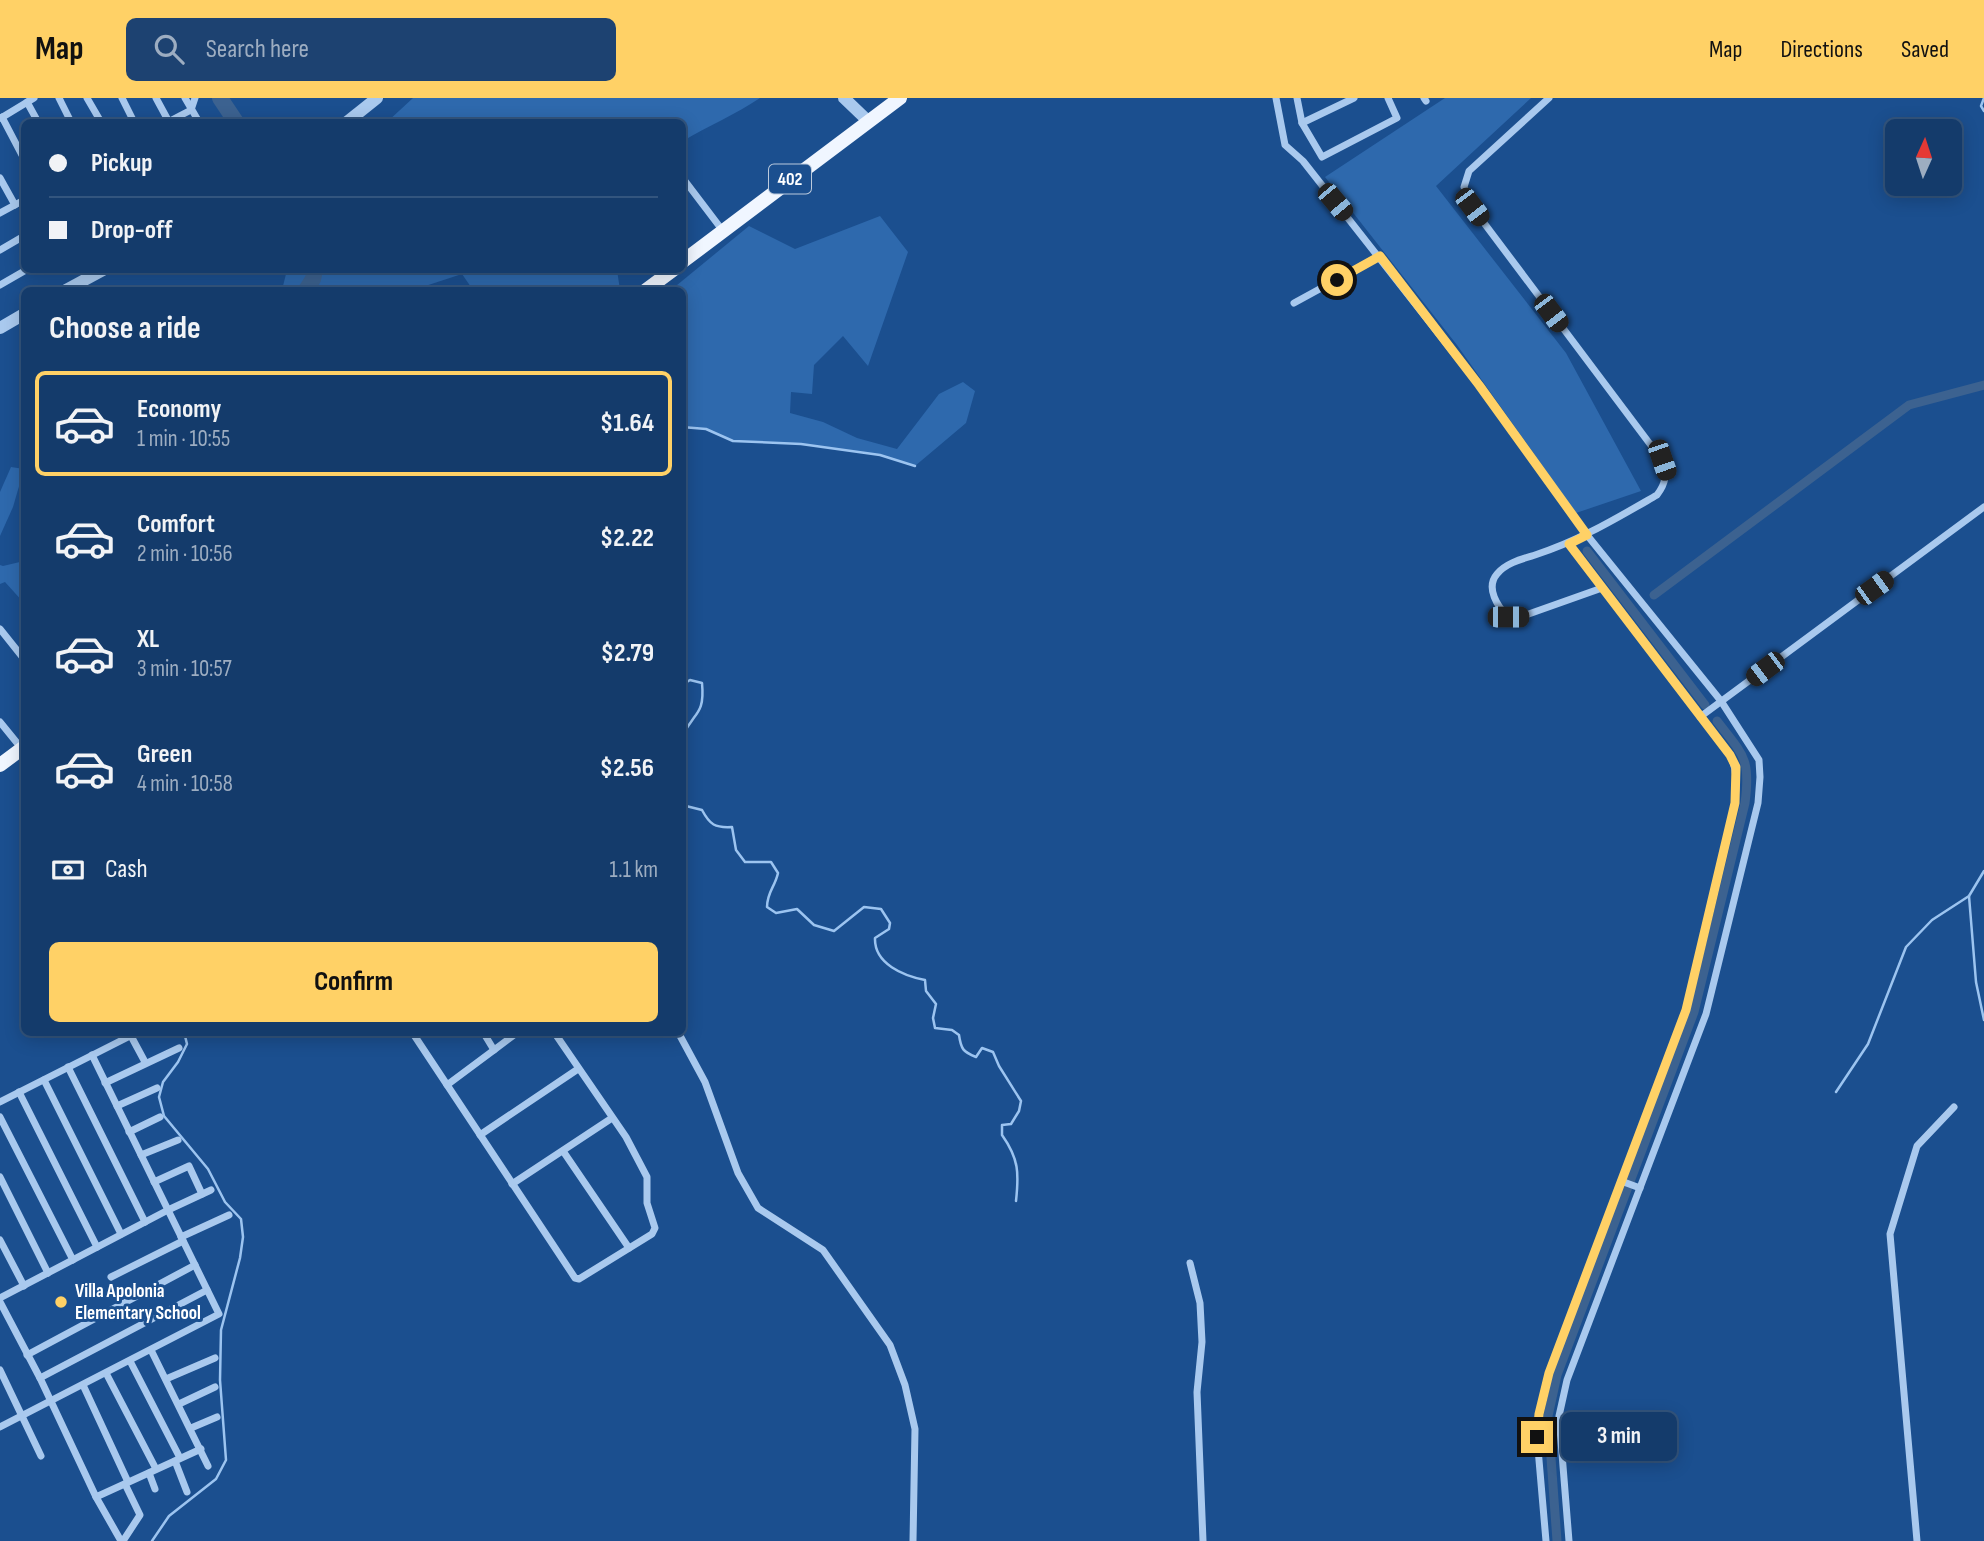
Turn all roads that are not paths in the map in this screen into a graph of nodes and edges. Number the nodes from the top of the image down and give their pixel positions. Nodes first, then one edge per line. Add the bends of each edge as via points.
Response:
1 (59, 98) edge
2 (87, 98) edge
3 (122, 98) edge
4 (156, 98) edge
5 (185, 98) edge
6 (195, 98) edge
7 (377, 98) edge
8 (844, 98) edge
9 (900, 98) edge
10 (1276, 98) edge
11 (1297, 98) edge
12 (1388, 98) edge
13 (1549, 98) edge
14 (1350, 99) edge
15 (31, 100) edge
16 (191, 110) junction
17 (1, 118) edge
18 (37, 119) edge
19 (70, 119) edge
20 (99, 119) edge
21 (132, 119) edge
22 (167, 119) edge
23 (174, 119) edge
24 (197, 119) edge
25 (351, 119) edge
26 (868, 121) junction
27 (1302, 123) junction
28 (21, 154) edge
29 (0, 178) edge
30 (686, 182) edge
31 (21, 202) edge
32 (15, 205) junction
33 (0, 213) edge
34 (723, 231) junction
35 (21, 238) edge
36 (0, 250) edge
37 (1380, 256) junction
38 (686, 259) edge
39 (21, 273) edge
40 (97, 273) edge
41 (669, 273) edge
42 (0, 285) edge
43 (72, 287) edge
44 (650, 287) edge
45 (1294, 303) dead end
46 (21, 316) edge
47 (0, 328) edge
48 (1984, 507) edge
49 (1587, 535) junction
50 (1569, 544) junction
51 (1602, 588) junction
52 (2, 635) edge
53 (21, 656) edge
54 (1721, 701) junction
55 (1700, 717) junction
56 (0, 722) edge
57 (21, 746) edge
58 (21, 749) edge
59 (0, 765) edge
60 (130, 1036) edge
61 (135, 1036) edge
62 (415, 1036) edge
63 (485, 1036) edge
64 (513, 1036) edge
65 (557, 1036) edge
66 (680, 1036) edge
67 (179, 1048) dead end
68 (494, 1050) junction
69 (92, 1055) junction
70 (145, 1062) junction
71 (68, 1068) junction
72 (578, 1069) junction
73 (44, 1080) junction
74 (105, 1083) junction
75 (447, 1085) junction
76 (157, 1088) dead end
77 (19, 1092) junction
78 (0, 1102) edge
79 (117, 1105) junction
80 (1954, 1107) dead end
81 (0, 1118) edge
82 (160, 1118) dead end
83 (612, 1118) junction
84 (129, 1132) junction
85 (480, 1135) junction
86 (178, 1140) dead end
87 (563, 1151) junction
88 (141, 1156) junction
89 (0, 1177) edge
90 (1621, 1181) junction
91 (154, 1182) junction
92 (512, 1184) junction
93 (1640, 1188) junction
94 (211, 1190) dead end
95 (202, 1194) junction
96 (168, 1210) junction
97 (229, 1215) dead end
98 (145, 1222) junction
99 (121, 1234) junction
100 (182, 1239) junction
101 (0, 1240) edge
102 (97, 1247) junction
103 (629, 1248) junction
104 (73, 1260) junction
105 (1190, 1263) dead end
106 (195, 1265) junction
107 (48, 1273) junction
108 (111, 1278) dead end
109 (23, 1286) junction
110 (207, 1290) junction
111 (0, 1300) edge
112 (151, 1350) junction
113 (27, 1354) junction
114 (215, 1358) dead end
115 (130, 1361) junction
116 (0, 1370) edge
117 (106, 1373) junction
118 (40, 1378) junction
119 (166, 1378) junction
120 (83, 1385) junction
121 (215, 1387) dead end
122 (50, 1401) junction
123 (179, 1404) junction
124 (23, 1416) junction
125 (217, 1417) dead end
126 (0, 1427) edge
127 (191, 1428) junction
128 (201, 1449) junction
129 (41, 1456) dead end
130 (177, 1460) junction
131 (208, 1466) dead end
132 (153, 1471) junction
133 (126, 1483) junction
134 (156, 1489) dead end
135 (187, 1492) dead end
136 (96, 1497) junction
137 (122, 1541) edge
138 (913, 1541) edge
139 (1203, 1541) edge
140 (1546, 1541) edge
141 (1569, 1541) edge
142 (1917, 1541) edge

1 - 19 street
2 - 20 street
3 - 21 street
4 - 22 street
5 - 16 street
6 - 16 street
7 - 25 street
8 - 26 street
9 - 26 main road, 402
10 - 37 street via 1285,145
11 - 27 street
12 - 27 street via 1397,118 1322,157
13 - 49 street via 1469,171 1464,187 1472,207 1662,460 1667,474 1657,495
14 - 27 street
15 - 17 street
15 - 18 street
16 - 23 street
16 - 24 street
17 - 28 street
26 - 34 main road, 402
29 - 32 street
30 - 34 street
31 - 32 street
32 - 33 street
34 - 38 main road, 402
35 - 36 street
37 - 45 street
37 - 49 street
39 - 42 street
40 - 43 street
41 - 44 main road
46 - 47 street
48 - 54 street
49 - 50 street
49 - 54 street
50 - 51 street
50 - 51 street via 1506,566 1494,576 1497,606 1508,617 1523,617
51 - 55 street
52 - 53 street
54 - 55 street
54 - 93 street via 1759,760 1758,803 1706,1014
55 - 90 street via 1736,767 1735,803 1686,1010
56 - 57 street
58 - 59 main road
60 - 69 street
61 - 70 street
62 - 75 street
63 - 68 street
64 - 68 street
65 - 72 street
66 - 138 street via 705,1082 738,1173 758,1208 823,1250 890,1345 915,1429
67 - 70 street
68 - 75 street
69 - 71 street
69 - 74 street
70 - 74 street
71 - 73 street
71 - 98 street
72 - 83 street
72 - 85 street
73 - 77 street
73 - 99 street
74 - 79 street
75 - 85 street
76 - 79 street
77 - 78 street
77 - 102 street
79 - 84 street
80 - 142 street via 1917,1146 1890,1234
81 - 104 street
82 - 84 street
83 - 87 street
83 - 103 street via 647,1177 647,1203 655,1228
84 - 88 street
85 - 92 street
86 - 88 street
87 - 92 street
87 - 103 street
88 - 91 street
89 - 107 street
90 - 93 street
90 - 140 street via 1549,1373 1539,1414
91 - 95 street via 189,1166
91 - 96 street
92 - 103 street via 575,1278
93 - 141 street via 1567,1380 1559,1416
94 - 95 street
95 - 96 street
96 - 98 street
96 - 100 street
97 - 100 street
98 - 99 street
99 - 102 street
100 - 106 street
100 - 108 street
101 - 109 street
102 - 104 street
104 - 107 street
105 - 139 street via 1200,1303 1202,1342 1197,1392
106 - 110 street
106 - 113 street
107 - 109 street
109 - 111 street
110 - 112 street via 219,1314
110 - 118 street
111 - 113 street
112 - 115 street
112 - 119 street
113 - 118 street
114 - 119 street
115 - 117 street
115 - 130 street
116 - 124 street
117 - 120 street
117 - 132 street
118 - 122 street
119 - 123 street
120 - 122 street
120 - 133 street
121 - 123 street
122 - 124 street
122 - 136 street
123 - 127 street
124 - 126 street
124 - 129 street
125 - 127 street
127 - 128 street
128 - 130 street
128 - 131 street
130 - 132 street
130 - 135 street
132 - 133 street
132 - 134 street
133 - 136 street
133 - 137 street via 140,1515
136 - 137 street

